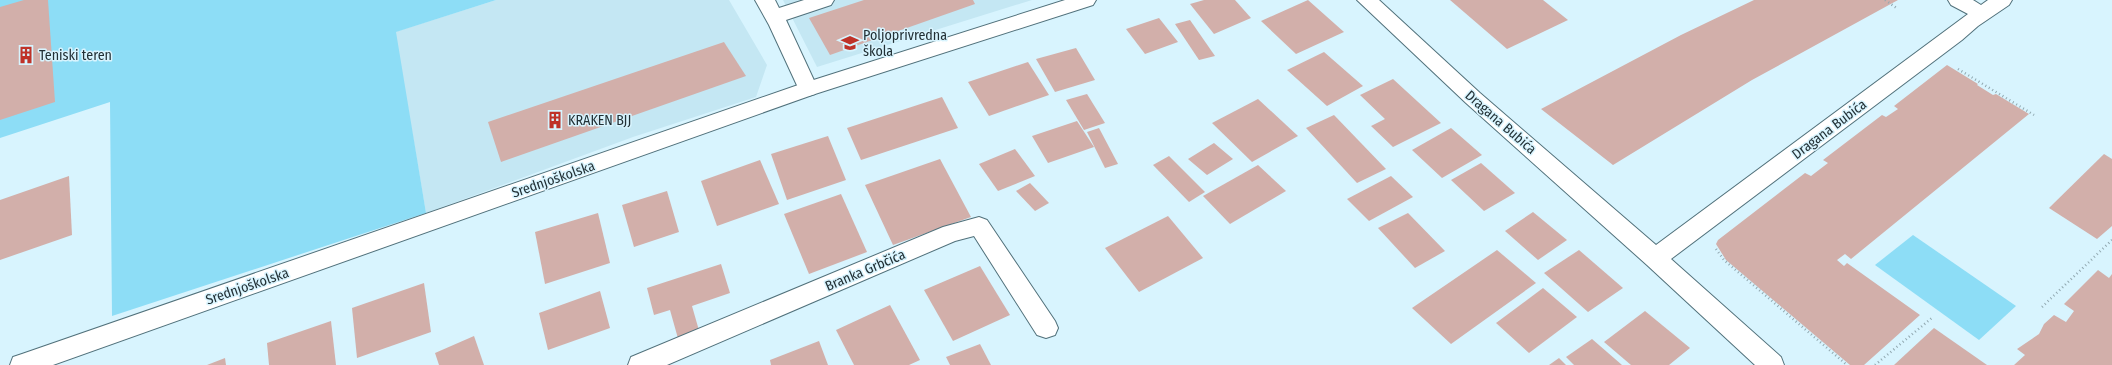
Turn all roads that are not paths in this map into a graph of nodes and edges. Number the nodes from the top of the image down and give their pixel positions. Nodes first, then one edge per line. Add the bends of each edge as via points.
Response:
1 (765, 0) edge
2 (824, 0) edge
3 (1086, 0) edge
4 (1367, 0) edge
5 (1958, 0) edge
6 (2002, 0) edge
7 (1981, 13) junction
8 (775, 17) junction
9 (808, 89) junction
10 (1655, 258) junction
11 (1046, 328) dead end
12 (22, 365) edge
13 (640, 365) edge
14 (1772, 365) edge

1 - 8 street
2 - 8 street
3 - 9 street, Srednjoškolska
4 - 10 street, Dragana Bubića
5 - 7 street
6 - 7 street, Dragana Bubića
7 - 10 street, Dragana Bubića
8 - 9 street
9 - 12 street, Srednjoškolska
10 - 14 street, Dragana Bubića
11 - 13 street, Branka Grbčića via 979,226 951,233

